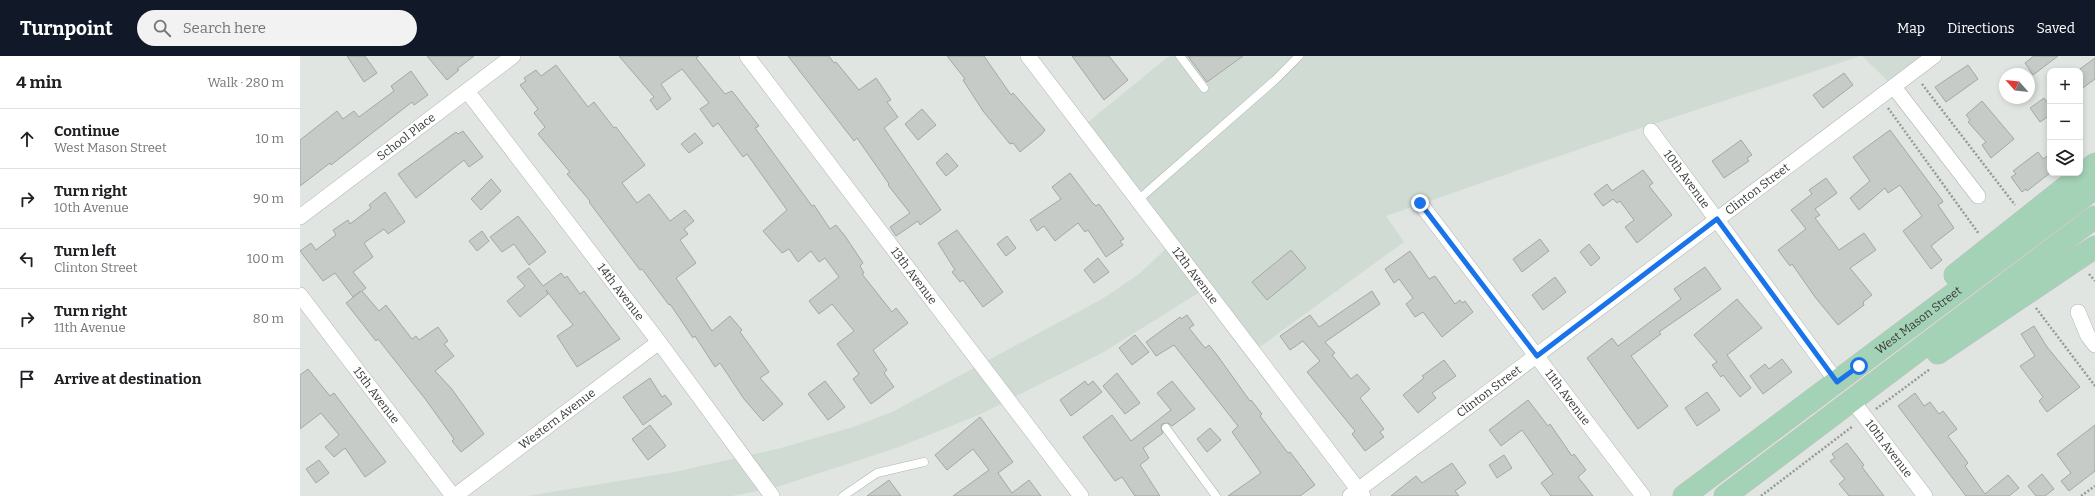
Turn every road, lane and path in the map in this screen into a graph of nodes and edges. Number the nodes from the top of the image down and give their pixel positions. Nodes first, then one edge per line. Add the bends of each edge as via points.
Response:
1 (513, 56) edge
2 (747, 56) edge
3 (1028, 56) edge
4 (1180, 56) edge
5 (1299, 56) edge
6 (1934, 56) edge
7 (1913, 72) junction
8 (1894, 86) junction
9 (1204, 88) dead end
10 (467, 90) junction
11 (1880, 97) junction
12 (1651, 131) dead end
13 (2095, 164) edge
14 (2095, 188) edge
15 (1978, 196) dead end
16 (1138, 200) junction
17 (1420, 203) dead end
18 (2016, 206) dead end
19 (300, 217) edge
20 (2095, 217) edge
21 (1717, 219) junction
22 (1984, 241) dead end
23 (2095, 247) edge
24 (300, 295) edge
25 (2034, 307) dead end
26 (2078, 312) dead end
27 (659, 342) junction
28 (2095, 345) edge
29 (1537, 356) junction
30 (1859, 366) junction
31 (1932, 368) dead end
32 (1837, 382) junction
33 (2095, 386) edge
34 (1861, 402) junction
35 (1166, 428) dead end
36 (924, 462) dead end
37 (2095, 486) edge
38 (1357, 494) edge
39 (454, 496) edge
40 (772, 496) edge
41 (843, 496) edge
42 (1081, 496) edge
43 (1216, 496) edge
44 (1643, 496) edge
45 (1684, 496) edge
46 (1725, 496) edge
47 (1761, 496) edge
48 (1925, 496) edge
49 (2082, 496) edge

1 - 10 street, School Place
2 - 42 street, 13th Avenue
3 - 16 street, 12th Avenue
4 - 9 lane
5 - 16 lane
6 - 7 street, Clinton Street
7 - 8 street, Clinton Street
7 - 18 path
8 - 11 street, Clinton Street
8 - 15 street
10 - 19 street, School Place
10 - 27 street, 14th Avenue
11 - 21 street, Clinton Street
11 - 22 path
12 - 21 street, 10th Avenue
13 - 30 main road via 1903,318
14 - 30 main road, West Mason Street
16 - 38 street, 12th Avenue
17 - 29 street, 11th Avenue
20 - 34 main road, West Mason Street
21 - 29 street, Clinton Street
21 - 32 street, 10th Avenue
23 - 34 main road via 1906,376
24 - 39 street, 15th Avenue
25 - 33 path
26 - 28 street via 2088,336
27 - 39 street, Western Avenue
27 - 40 street, 14th Avenue
29 - 38 street, Clinton Street
29 - 44 street, 11th Avenue
30 - 32 main road, West Mason Street
31 - 34 path
32 - 45 main road, West Mason Street
34 - 46 main road, West Mason Street
34 - 47 path
34 - 48 street, 10th Avenue
35 - 43 lane
36 - 41 lane via 877,473
37 - 49 path

